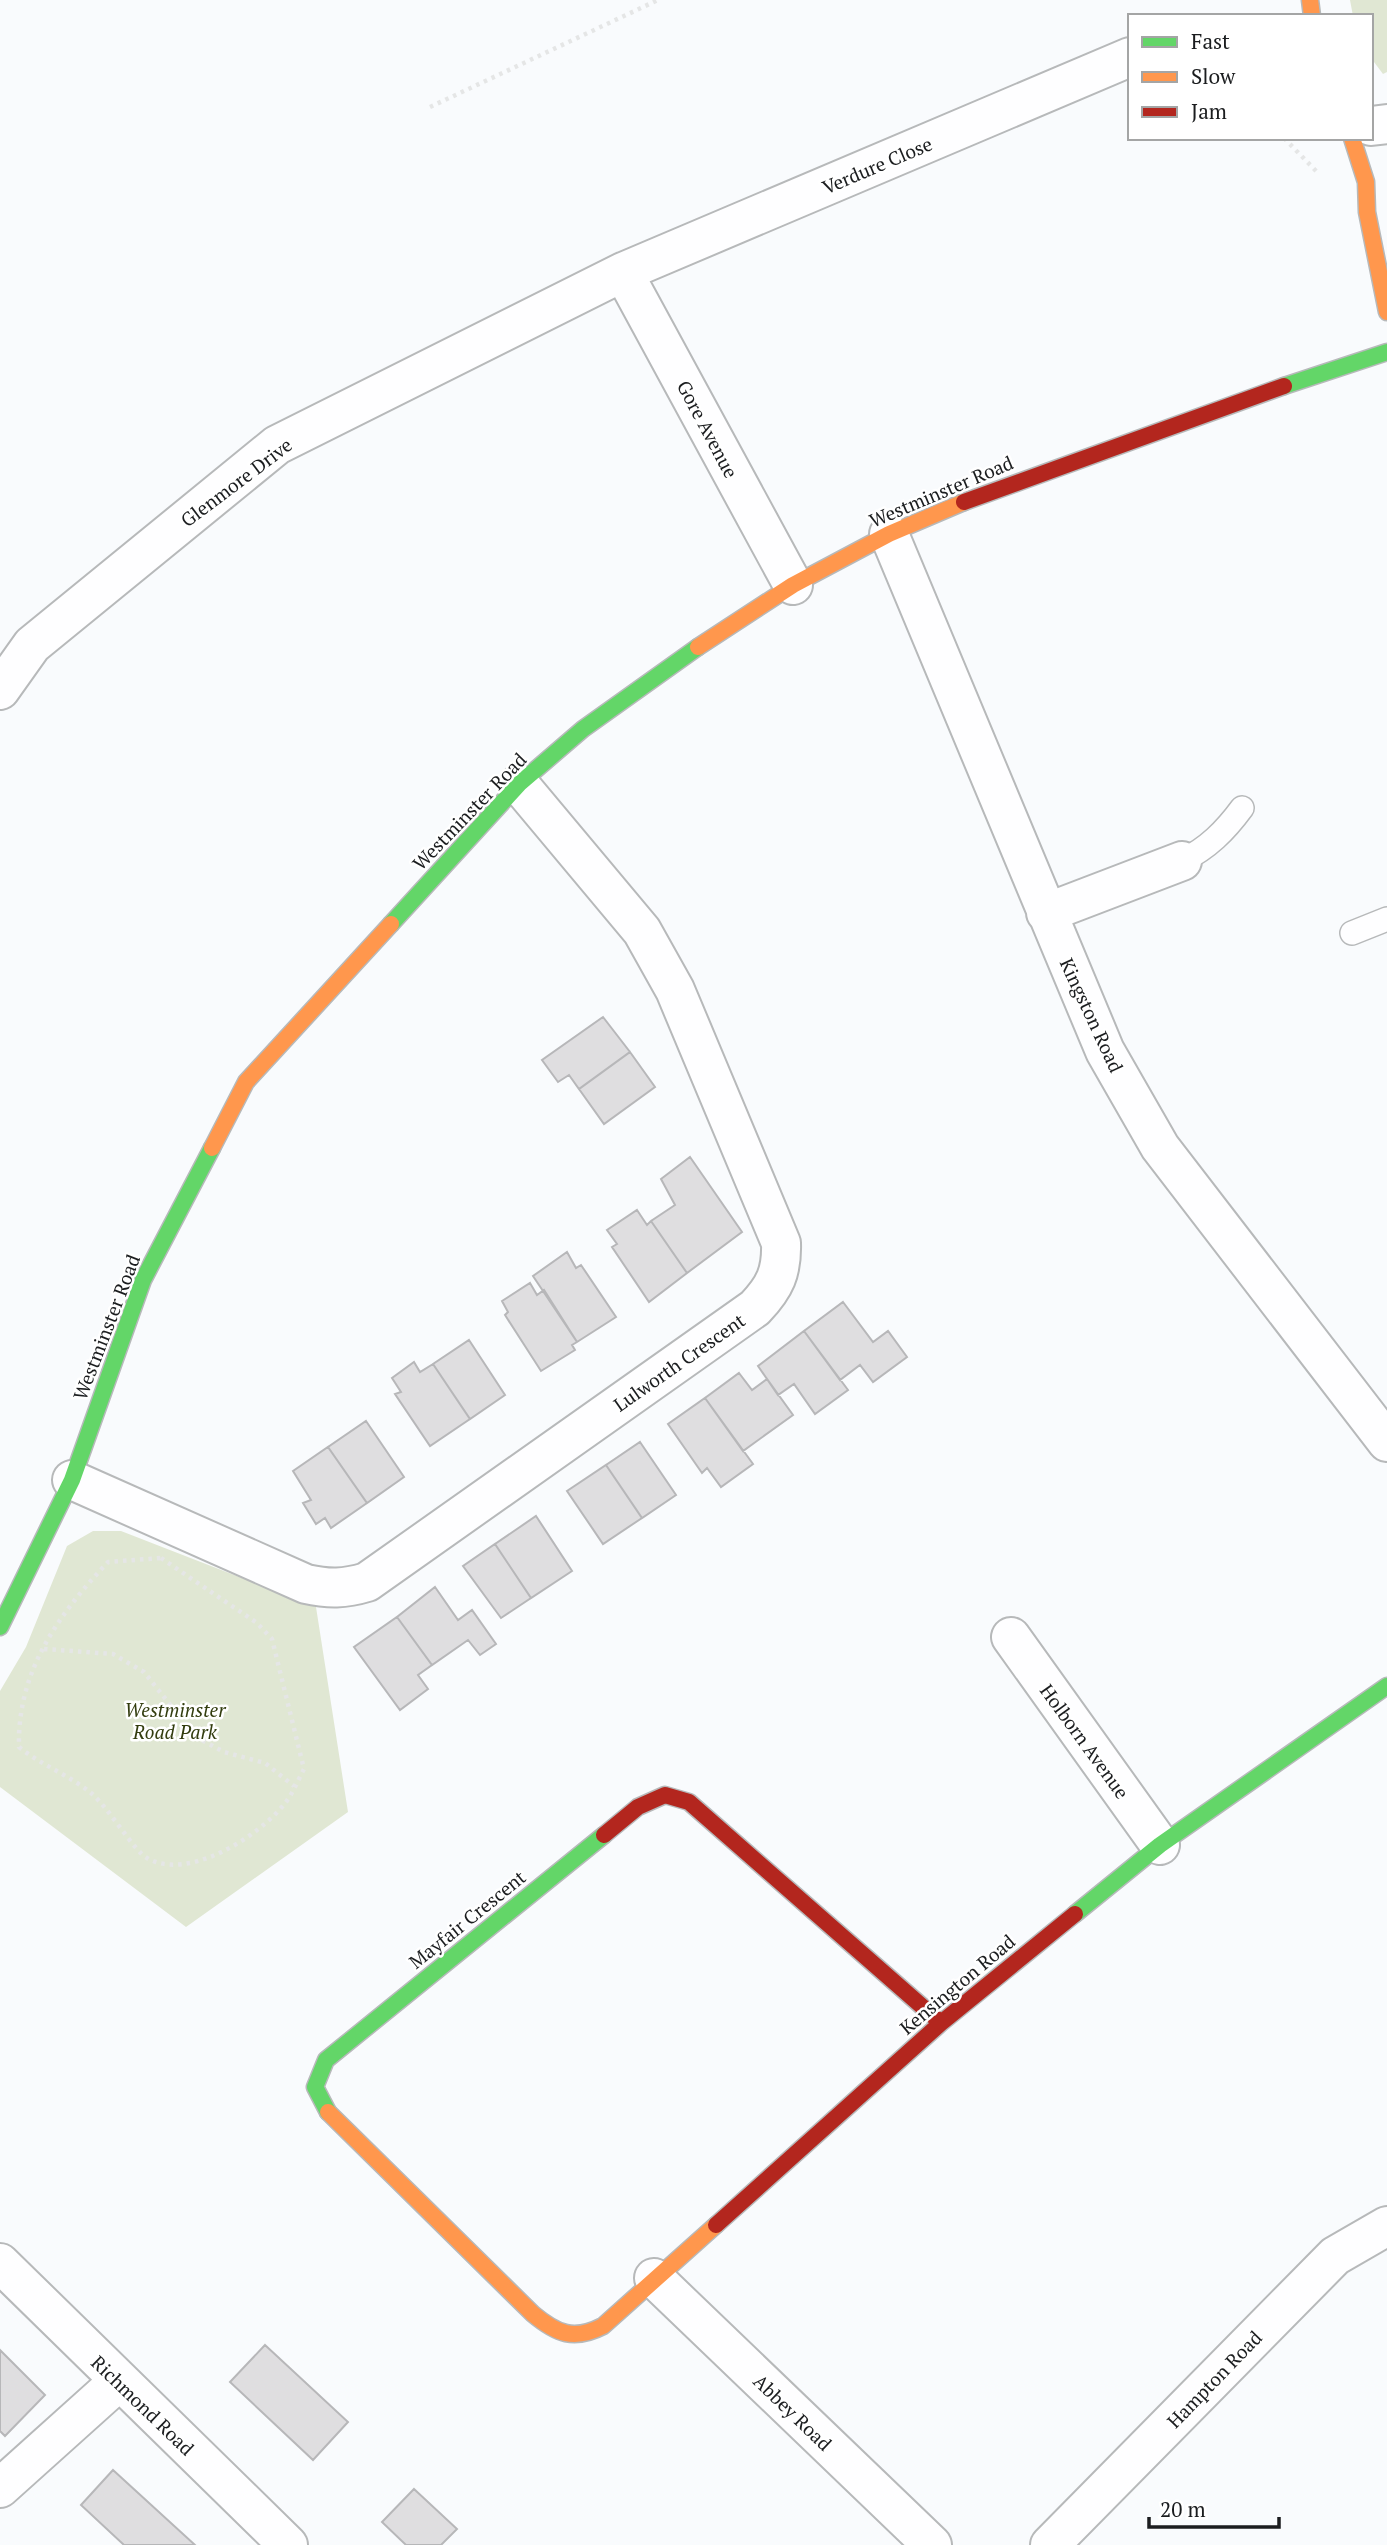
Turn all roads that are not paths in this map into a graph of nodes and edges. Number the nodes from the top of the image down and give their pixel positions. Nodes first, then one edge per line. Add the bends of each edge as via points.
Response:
1 (1128, 58) edge
2 (1353, 140) edge
3 (623, 272) junction
4 (1387, 312) edge
5 (1387, 352) edge
6 (889, 534) junction
7 (793, 585) junction
8 (0, 690) edge
9 (519, 784) junction
10 (1242, 808) dead end
11 (1182, 861) joint
12 (1046, 913) junction
13 (1387, 919) edge
14 (1352, 933) dead end
15 (1387, 1443) edge
16 (72, 1480) junction
17 (1, 1624) edge
18 (1011, 1637) dead end
19 (1387, 1686) edge
20 (1160, 1845) junction
21 (941, 2023) junction
22 (1387, 2226) edge
23 (0, 2263) edge
24 (654, 2278) junction
25 (574, 2338) joint
26 (118, 2382) junction
27 (0, 2488) edge
28 (288, 2545) edge
29 (932, 2545) edge
30 (1051, 2545) edge

1 - 3 street, Verdure Close
2 - 4 street via 1366,182 1367,212
3 - 7 street, Gore Avenue
3 - 8 street, Glenmore Drive via 277,445 32,645
5 - 6 street, Westminster Road via 999,487
6 - 7 street, Westminster Road
6 - 12 street, Kingston Road
7 - 9 street, Westminster Road via 650,679
9 - 16 street, Westminster Road via 246,1082 143,1280
9 - 16 street, Lulworth Crescent via 642,931 675,990 781,1243 782,1266 773,1289 755,1308 378,1574 347,1588 306,1584
10 - 11 lane via 1217,838
11 - 12 street
12 - 15 street, Kingston Road via 1105,1051 1160,1147
13 - 14 lane
16 - 17 street, Westminster Road
18 - 20 street, Holborn Avenue
19 - 20 street, Kensington Road
20 - 21 street, Kensington Road
21 - 24 street, Kensington Road
21 - 25 street, Mayfair Crescent via 689,1802 665,1796 638,1807 326,2060 316,2087 328,2112 533,2314 555,2332
22 - 30 street, Hampton Road via 1335,2256
23 - 26 street, Richmond Road
24 - 25 street, Kensington Road via 603,2326
24 - 29 street, Abbey Road
26 - 27 street
26 - 28 street, Richmond Road

